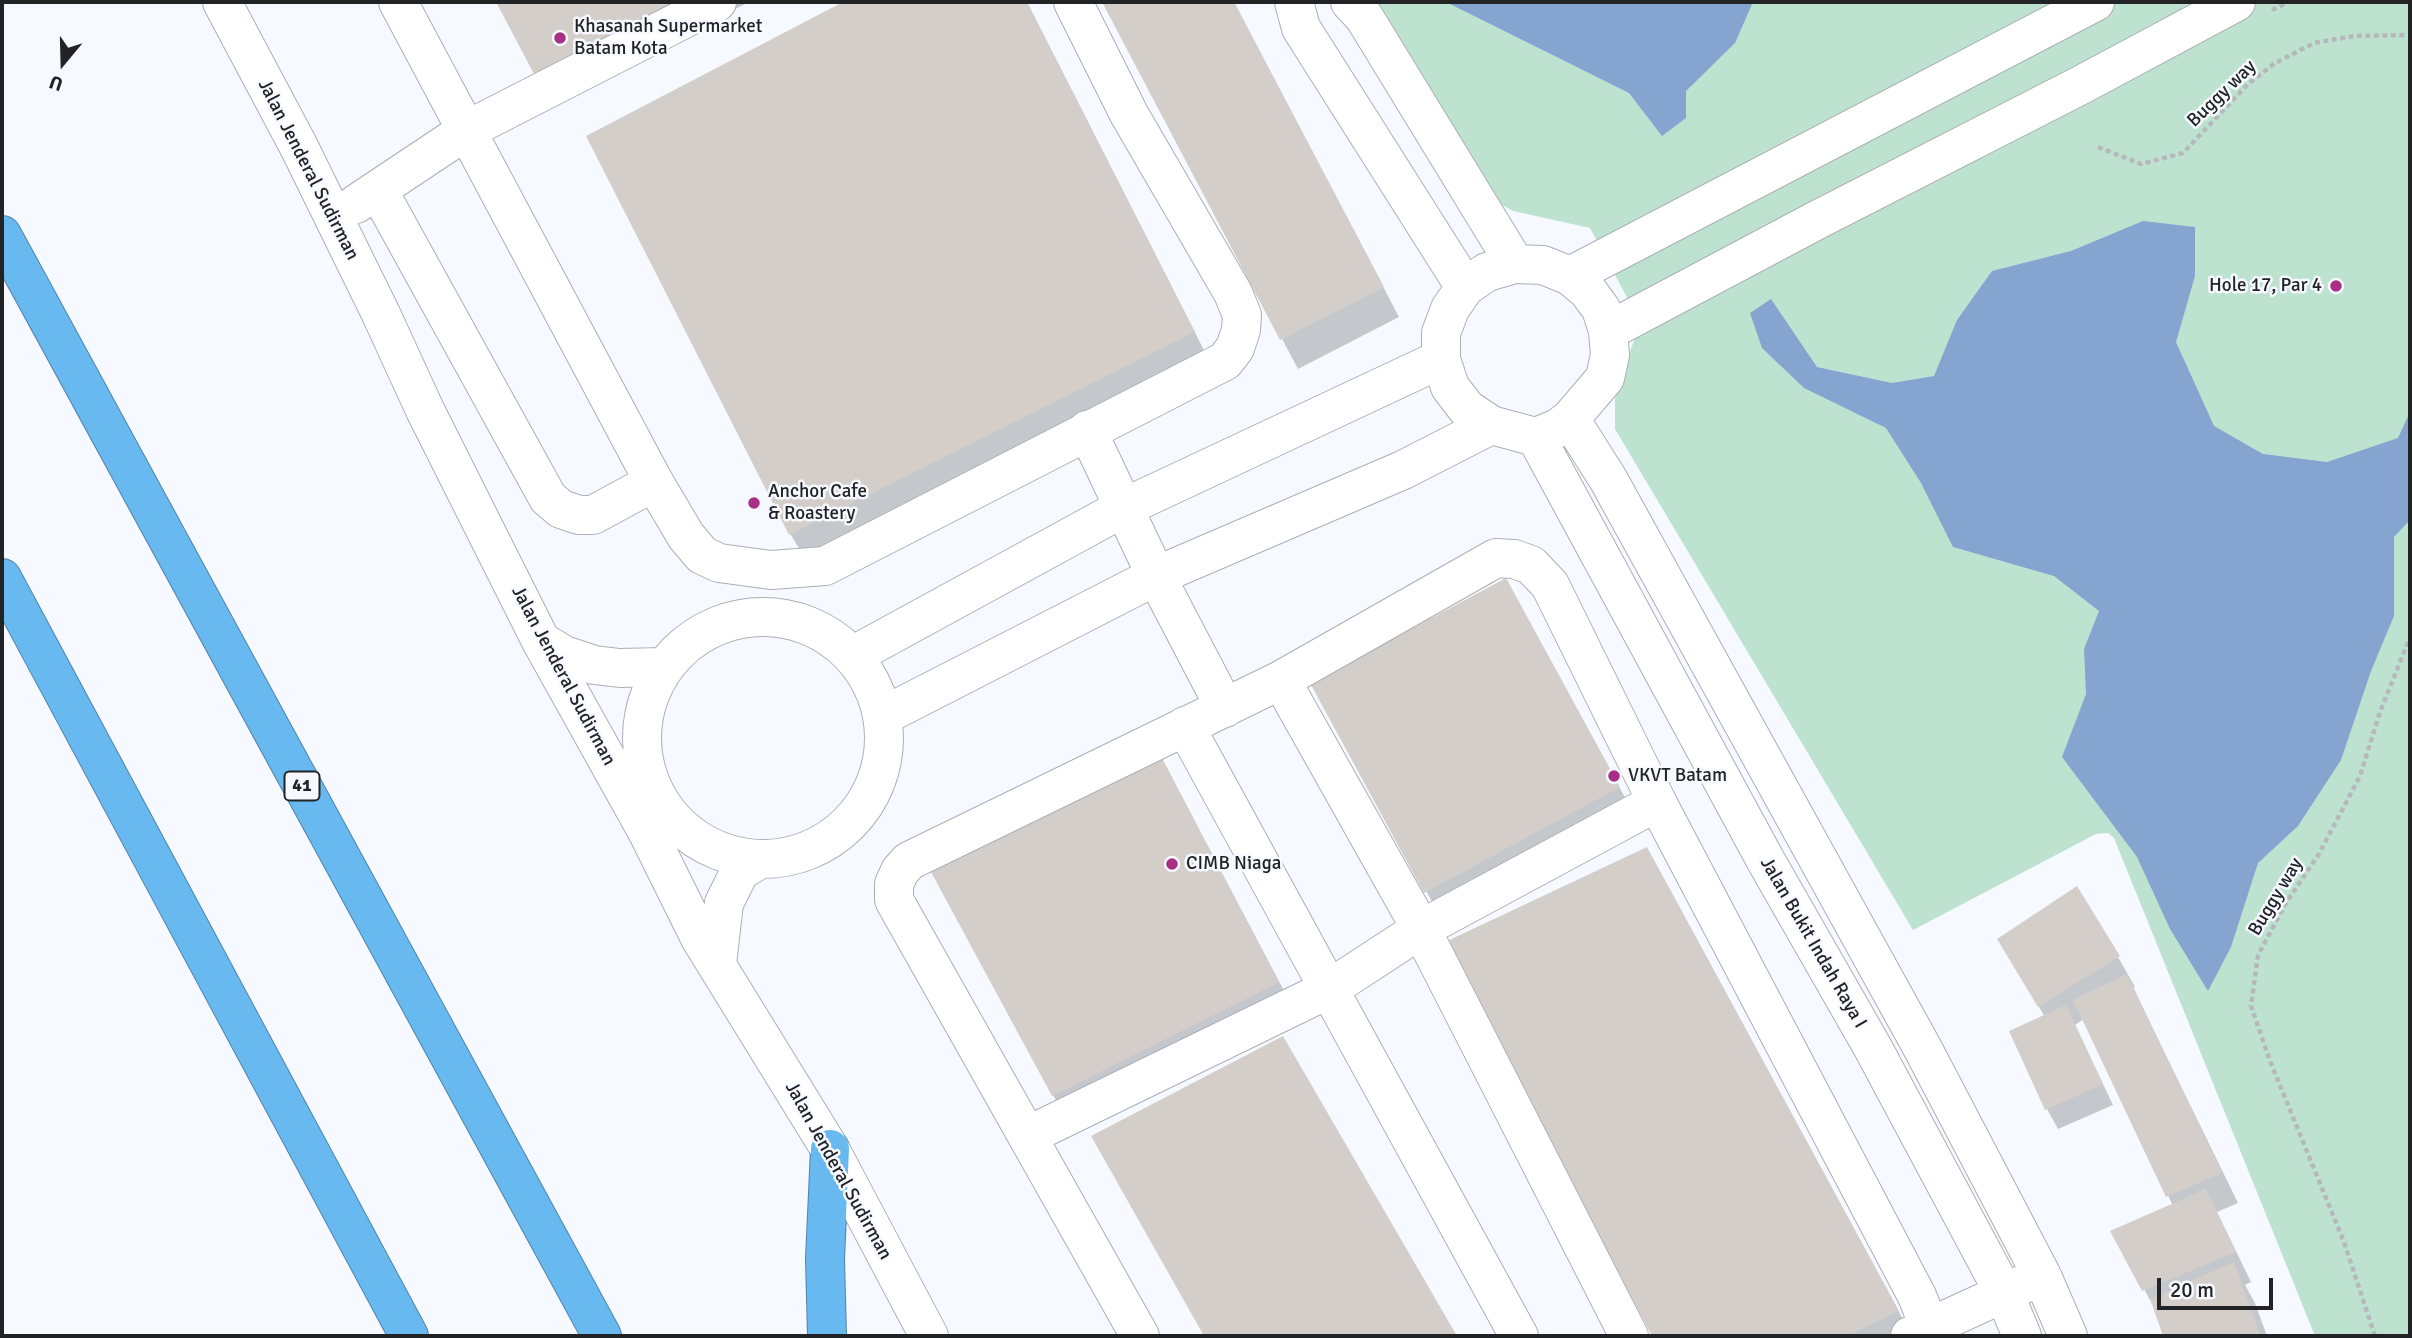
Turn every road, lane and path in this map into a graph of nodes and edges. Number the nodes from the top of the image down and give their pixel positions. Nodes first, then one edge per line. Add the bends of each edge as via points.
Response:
1 (222, 2) edge
2 (398, 2) edge
3 (717, 2) edge
4 (1073, 2) edge
5 (1294, 2) edge
6 (1350, 2) edge
7 (2095, 2) edge
8 (2236, 2) edge
9 (2410, 35) edge
10 (467, 130) junction
11 (2098, 147) dead end
12 (378, 190) junction
13 (332, 219) junction
14 (2, 235) edge
15 (1515, 264) junction
16 (1570, 276) junction
17 (1465, 287) junction
18 (1608, 331) junction
19 (1441, 359) junction
20 (1570, 419) junction
21 (1491, 425) junction
22 (1087, 430) junction
23 (1536, 436) junction
24 (654, 482) junction
25 (1123, 508) junction
26 (1156, 576) junction
27 (2, 578) edge
28 (2410, 636) edge
29 (541, 640) junction
30 (852, 656) junction
31 (663, 667) junction
32 (1281, 680) junction
33 (1225, 708) junction
34 (883, 716) junction
35 (1185, 726) junction
36 (1657, 802) junction
37 (757, 861) junction
38 (1420, 929) junction
39 (717, 964) junction
40 (1329, 989) junction
41 (1027, 1136) junction
42 (830, 1149) junction
43 (2042, 1276) junction
44 (2004, 1293) junction
45 (1924, 1333) edge
46 (409, 1336) edge
47 (602, 1336) edge
48 (827, 1336) edge
49 (929, 1336) edge
50 (1140, 1336) edge
51 (1519, 1336) edge
52 (1629, 1336) edge
53 (2022, 1336) edge
54 (2068, 1336) edge
55 (2375, 1336) edge

1 - 13 street, Jalan Jenderal Sudirman
2 - 10 street
3 - 10 street
4 - 22 street via 1129,114 1242,315 1235,348 1225,361
5 - 17 street via 1301,28
6 - 15 street
7 - 16 street
8 - 18 street
9 - 11 path, Buggy way via 2354,36 2314,43 2275,63 2248,84 2183,153 2141,164
10 - 12 street
10 - 24 street
12 - 13 street
12 - 24 street via 548,498 561,509 593,515
13 - 29 street, Jalan Jenderal Sudirman
14 - 47 highway, 41
15 - 16 street via 1543,265
15 - 17 street via 1487,272
16 - 18 street via 1588,290
17 - 19 street via 1441,333
18 - 20 street via 1610,355 1605,378
19 - 21 street via 1450,387 1467,409
19 - 25 street
20 - 23 street
20 - 43 street via 1608,479 1923,1049
21 - 23 street
21 - 26 street via 1403,470
22 - 24 street via 825,566 760,569 719,563 702,555
22 - 25 street
23 - 44 street, Jalan Bukit Indah Raya I
25 - 26 street
25 - 30 street
26 - 33 street
26 - 34 street
27 - 46 highway
28 - 55 path, Buggy way via 2360,776 2258,955 2251,1006 2344,1242
29 - 31 street via 564,655 594,665
29 - 39 street, Jalan Jenderal Sudirman
30 - 31 street via 809,625 769,617 729,621 704,632
30 - 34 street via 870,678
31 - 37 street via 646,704 641,743 650,781 670,815 700,841
32 - 33 street
32 - 36 street via 1496,558 1514,559 1531,565 1550,585
32 - 38 street
33 - 35 street
34 - 37 street via 884,757 871,795 848,826 815,848
35 - 40 street
35 - 41 street via 908,861 894,884 894,900
36 - 38 street
36 - 45 street via 1917,1296
37 - 39 street via 740,871 724,903
38 - 40 street
38 - 52 street
39 - 42 street, Jalan Jenderal Sudirman
40 - 41 street
40 - 51 street
41 - 50 street
42 - 48 highway
42 - 49 street, Jalan Jenderal Sudirman
43 - 44 street
43 - 54 street
44 - 45 street
44 - 53 street, Jalan Bukit Indah Raya I

